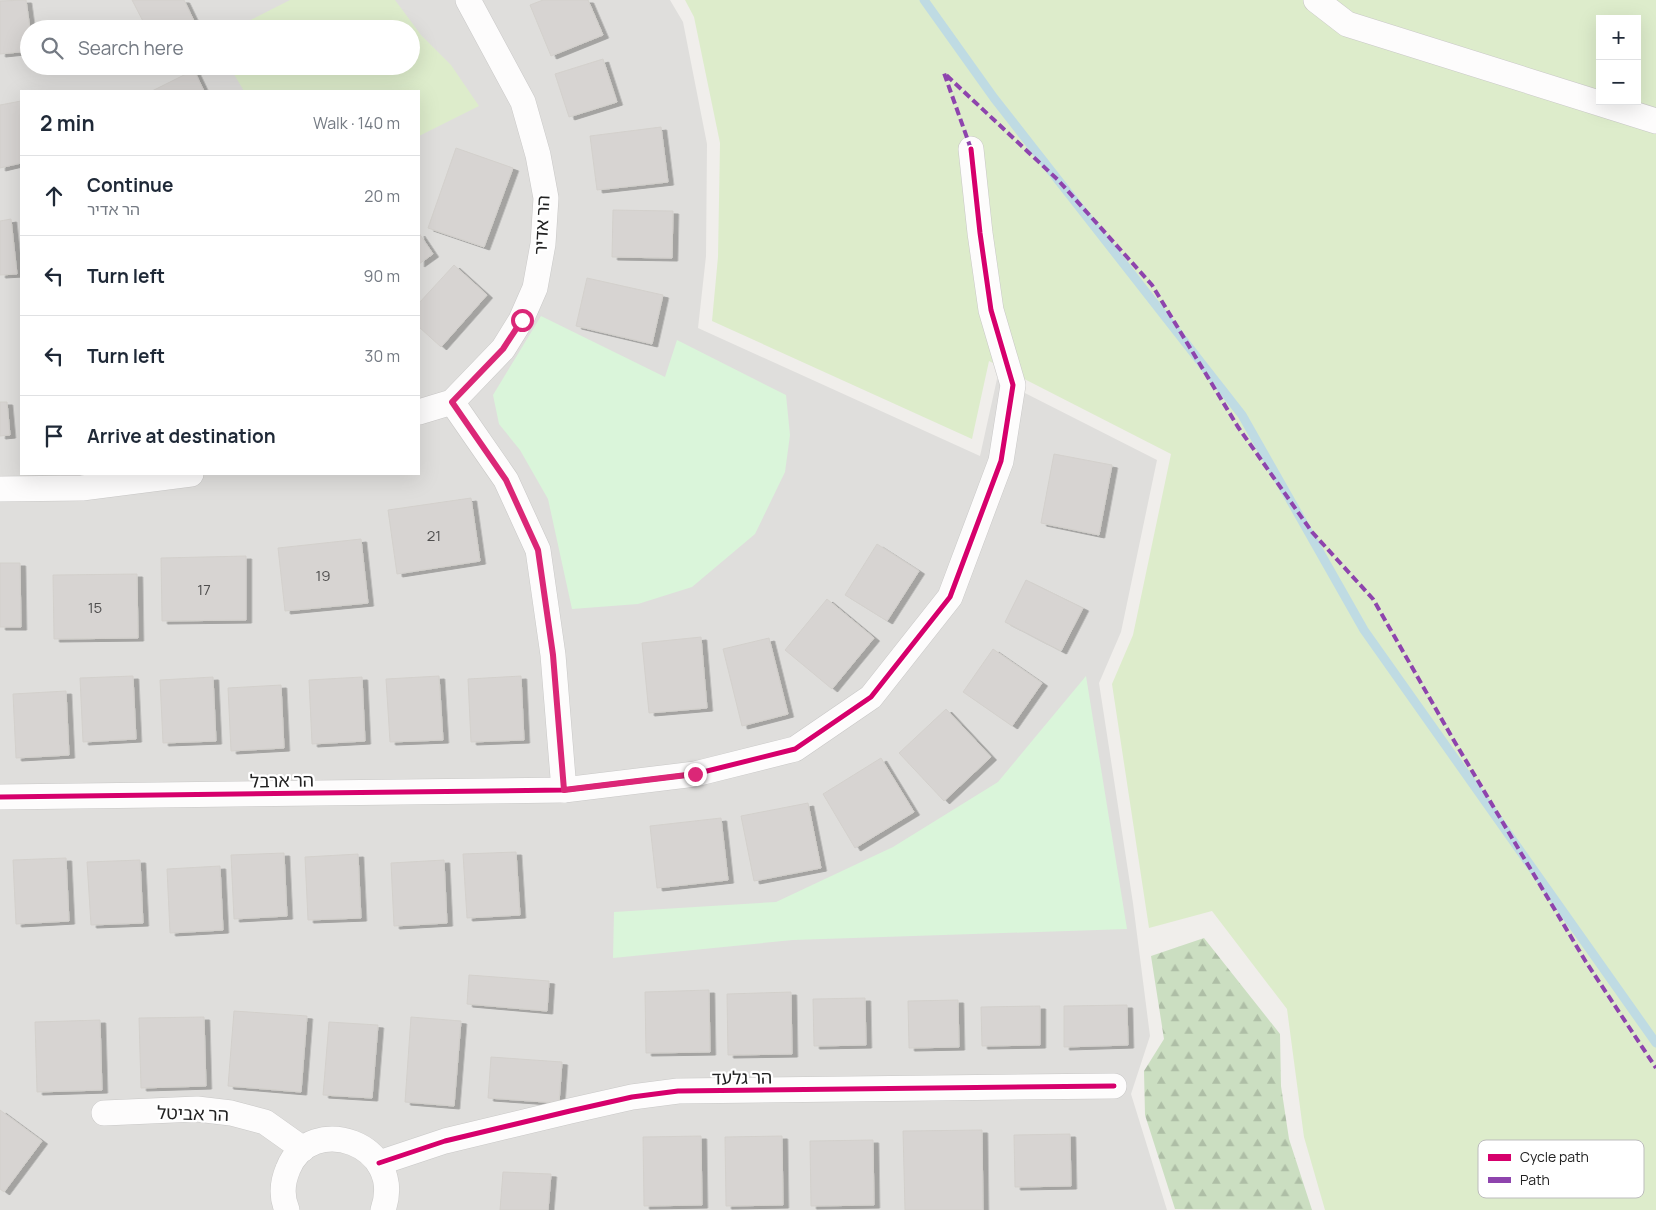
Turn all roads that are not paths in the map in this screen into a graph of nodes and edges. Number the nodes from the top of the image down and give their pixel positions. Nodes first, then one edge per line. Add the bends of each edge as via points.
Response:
1 (468, 0) edge
2 (1316, 0) edge
3 (1656, 120) edge
4 (971, 149) dead end
5 (452, 402) junction
6 (420, 412) edge
7 (183, 475) edge
8 (0, 489) edge
9 (564, 790) junction
10 (0, 797) edge
11 (1114, 1086) dead end
12 (104, 1112) dead end
13 (303, 1148) junction
14 (379, 1163) junction
15 (286, 1210) edge
16 (383, 1210) edge

1 - 5 street, הר אדיר via 523,102 546,198 543,244 535,288 522,320 503,349
2 - 3 street via 1347,24
4 - 9 street, הר ארבל via 991,310 1013,385 1001,461 950,598 871,697 796,749 695,774
5 - 6 street, הר אדיר
5 - 9 street via 506,480 538,550 553,655
7 - 8 street via 82,488
9 - 10 street, הר ארבל
11 - 14 street, הר גלעד via 678,1091 632,1096 560,1113 445,1141
12 - 13 street, הר אביטל via 197,1110 231,1113 265,1122
13 - 14 street via 330,1139 349,1140 366,1149
13 - 15 street via 290,1163 283,1180
14 - 16 street via 388,1191

